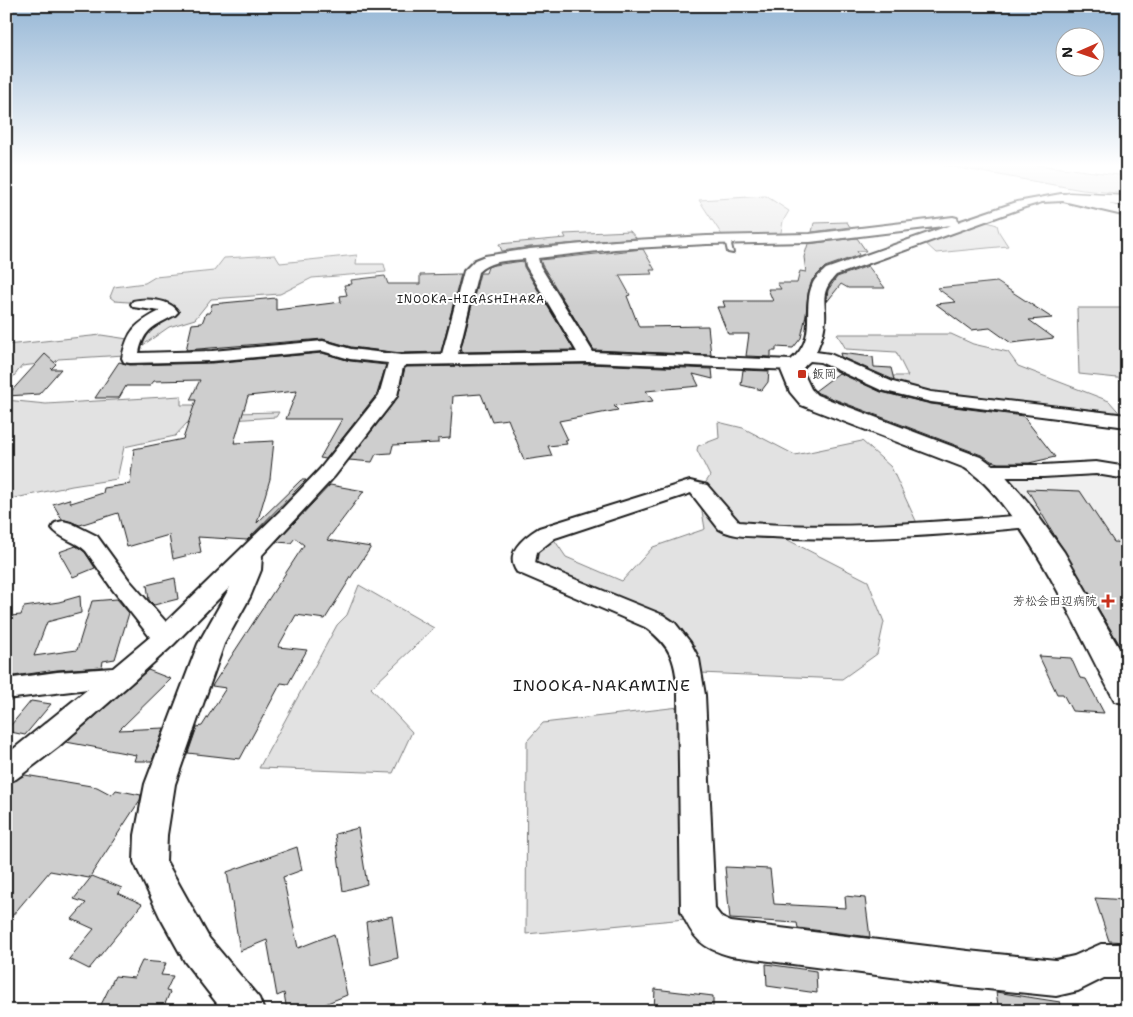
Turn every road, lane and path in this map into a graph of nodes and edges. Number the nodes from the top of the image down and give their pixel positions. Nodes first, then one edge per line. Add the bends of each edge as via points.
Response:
1 (1004, 211) edge
2 (976, 221) junction
3 (530, 253) junction
4 (138, 304) dead end
5 (588, 357) junction
6 (449, 358) junction
7 (401, 360) junction
8 (801, 360) junction
9 (1127, 421) edge
10 (987, 471) junction
11 (1127, 473) edge
12 (1029, 521) junction
13 (63, 528) dead end
14 (251, 551) junction
15 (166, 638) junction
16 (121, 678) junction
17 (6, 689) edge
18 (1127, 692) edge
19 (6, 772) edge
20 (1127, 961) edge
21 (245, 1010) edge

1 - 2 street
2 - 3 street via 926,223 729,246 615,245
2 - 8 street via 831,272 820,283 817,327
3 - 5 street via 533,266
3 - 6 street via 490,259 471,270
4 - 7 street via 162,306 170,312 138,331 130,358 212,356 323,346 350,354
5 - 6 street
5 - 8 street via 726,364
6 - 7 street
7 - 14 street via 395,366 388,396 327,473
8 - 9 street via 824,358 887,386 931,397
8 - 10 street via 792,370 801,392 809,400 943,449
10 - 11 street via 1096,468
10 - 12 street via 1000,482
12 - 18 street via 1054,557
12 - 20 street via 812,533 733,528 700,490 690,487 547,533 525,551 523,562 525,567 654,621 673,634 684,650 691,684 698,911 701,920 715,934 740,940 1056,978 1078,973 1101,961
13 - 15 street via 94,546 121,585
14 - 15 street
14 - 21 street via 249,570 238,597 211,644 160,784 150,862 197,950
15 - 16 street
16 - 17 street
16 - 19 street

